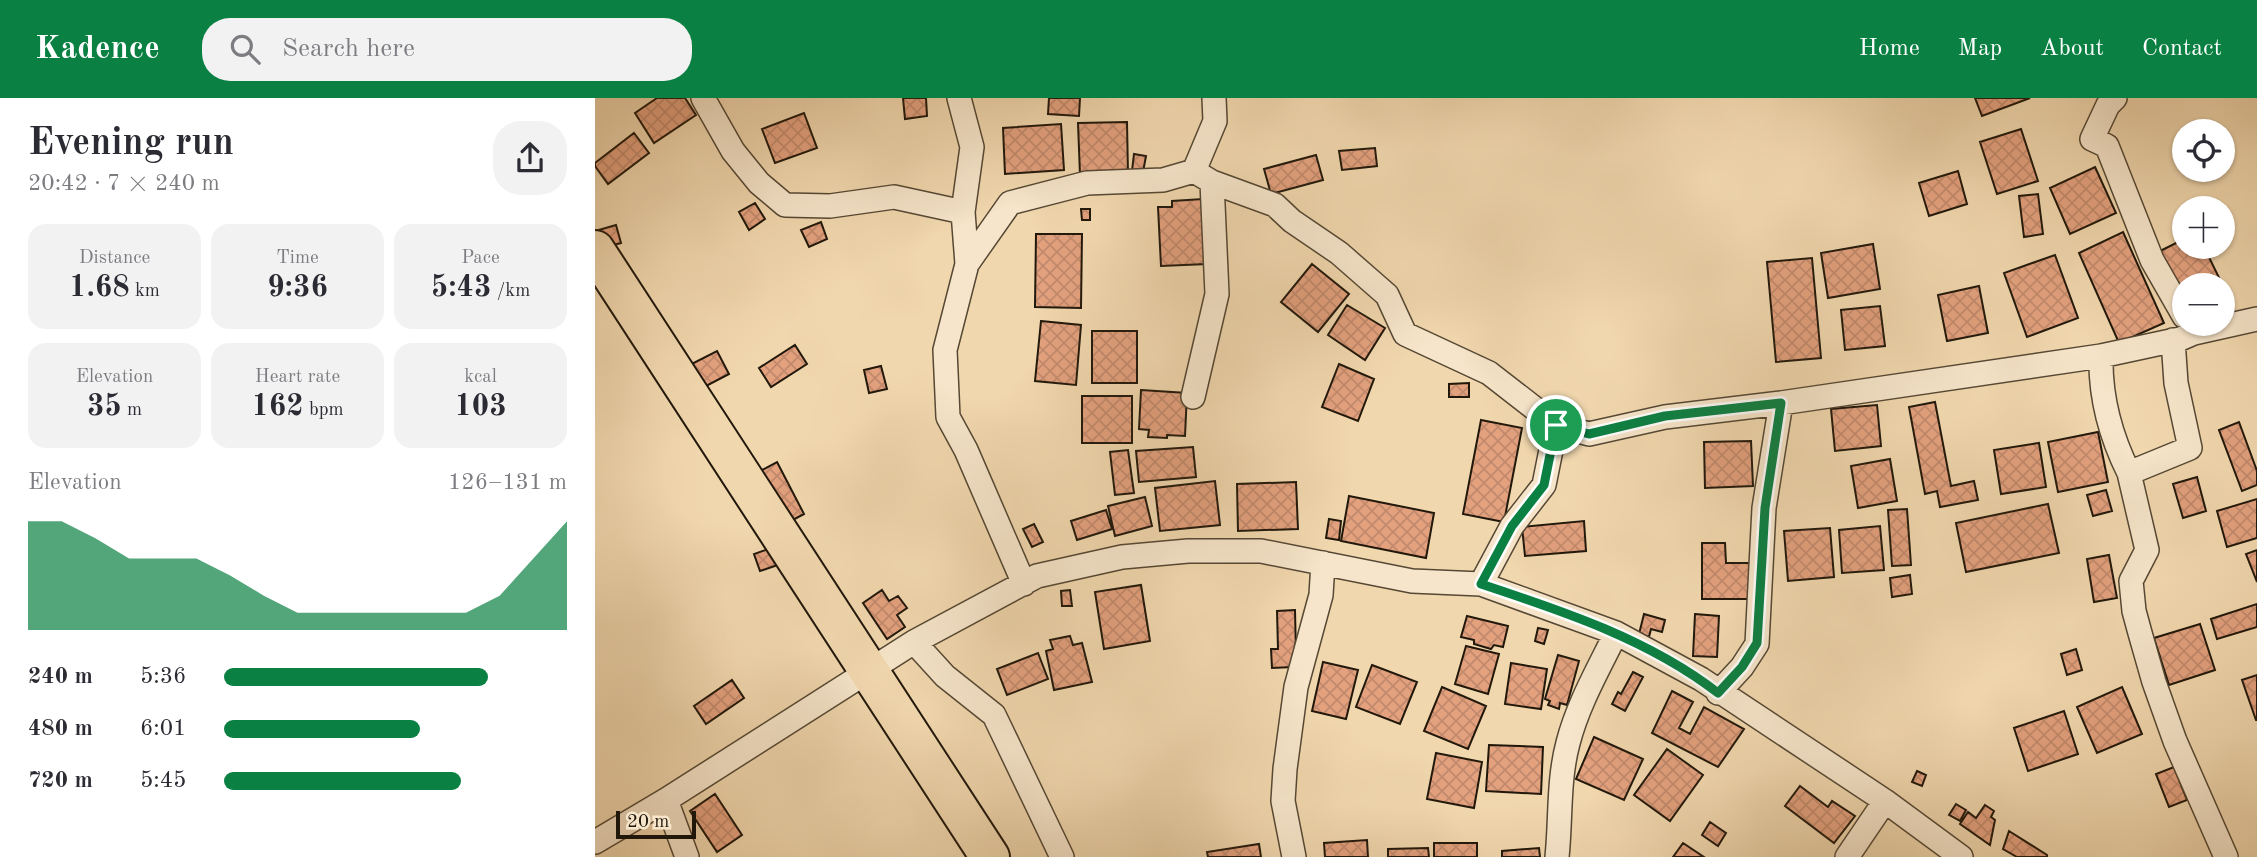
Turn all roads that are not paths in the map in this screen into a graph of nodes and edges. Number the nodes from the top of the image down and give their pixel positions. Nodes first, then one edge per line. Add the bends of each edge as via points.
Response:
1 (703, 98) edge
2 (959, 98) edge
3 (1214, 98) edge
4 (2115, 98) edge
5 (1203, 176) junction
6 (963, 212) junction
7 (595, 250) edge
8 (967, 264) junction
9 (2172, 302) edge
10 (2257, 319) edge
11 (2235, 322) edge
12 (2172, 332) edge
13 (2184, 336) edge
14 (2101, 356) junction
15 (1193, 397) dead end
16 (1781, 403) junction
17 (1556, 425) junction
18 (2129, 473) junction
19 (1323, 564) junction
20 (1024, 584) junction
21 (1481, 584) junction
22 (1616, 633) junction
23 (915, 642) junction
24 (1718, 693) junction
25 (666, 800) junction
26 (1885, 801) junction
27 (595, 842) edge
28 (687, 857) edge
29 (990, 857) edge
30 (1062, 857) edge
31 (1294, 857) edge
32 (1557, 857) edge
33 (1847, 857) edge
34 (1961, 857) edge
35 (2226, 857) edge

1 - 6 street via 733,151 785,205 830,206 894,197
2 - 6 street via 972,147
3 - 5 street via 1215,121
4 - 9 street via 2092,139 2107,146
5 - 8 street via 1087,183 1010,203
5 - 15 street via 1217,294
5 - 17 street via 1275,205 1387,295 1405,334 1489,373
6 - 8 street
7 - 29 highway
8 - 20 street via 945,350 949,417
10 - 11 street
12 - 14 street
13 - 18 street via 2176,383 2190,447
14 - 16 street
14 - 18 street via 2100,386 2107,417
16 - 17 street via 1665,416 1589,434
16 - 24 street via 1765,508 1757,643
17 - 21 street via 1544,485 1512,526
18 - 35 street via 2147,550 2131,580 2134,611 2175,741
19 - 20 street via 1261,551 1188,551 1122,557 1037,576
19 - 21 street via 1412,581
19 - 31 street via 1321,595 1296,687 1285,768 1283,801
20 - 23 street
21 - 22 street
22 - 24 street
22 - 32 street via 1567,744
23 - 25 street
23 - 30 street via 945,676 994,715
24 - 26 street
25 - 27 street
25 - 28 street
26 - 33 street
26 - 34 street

